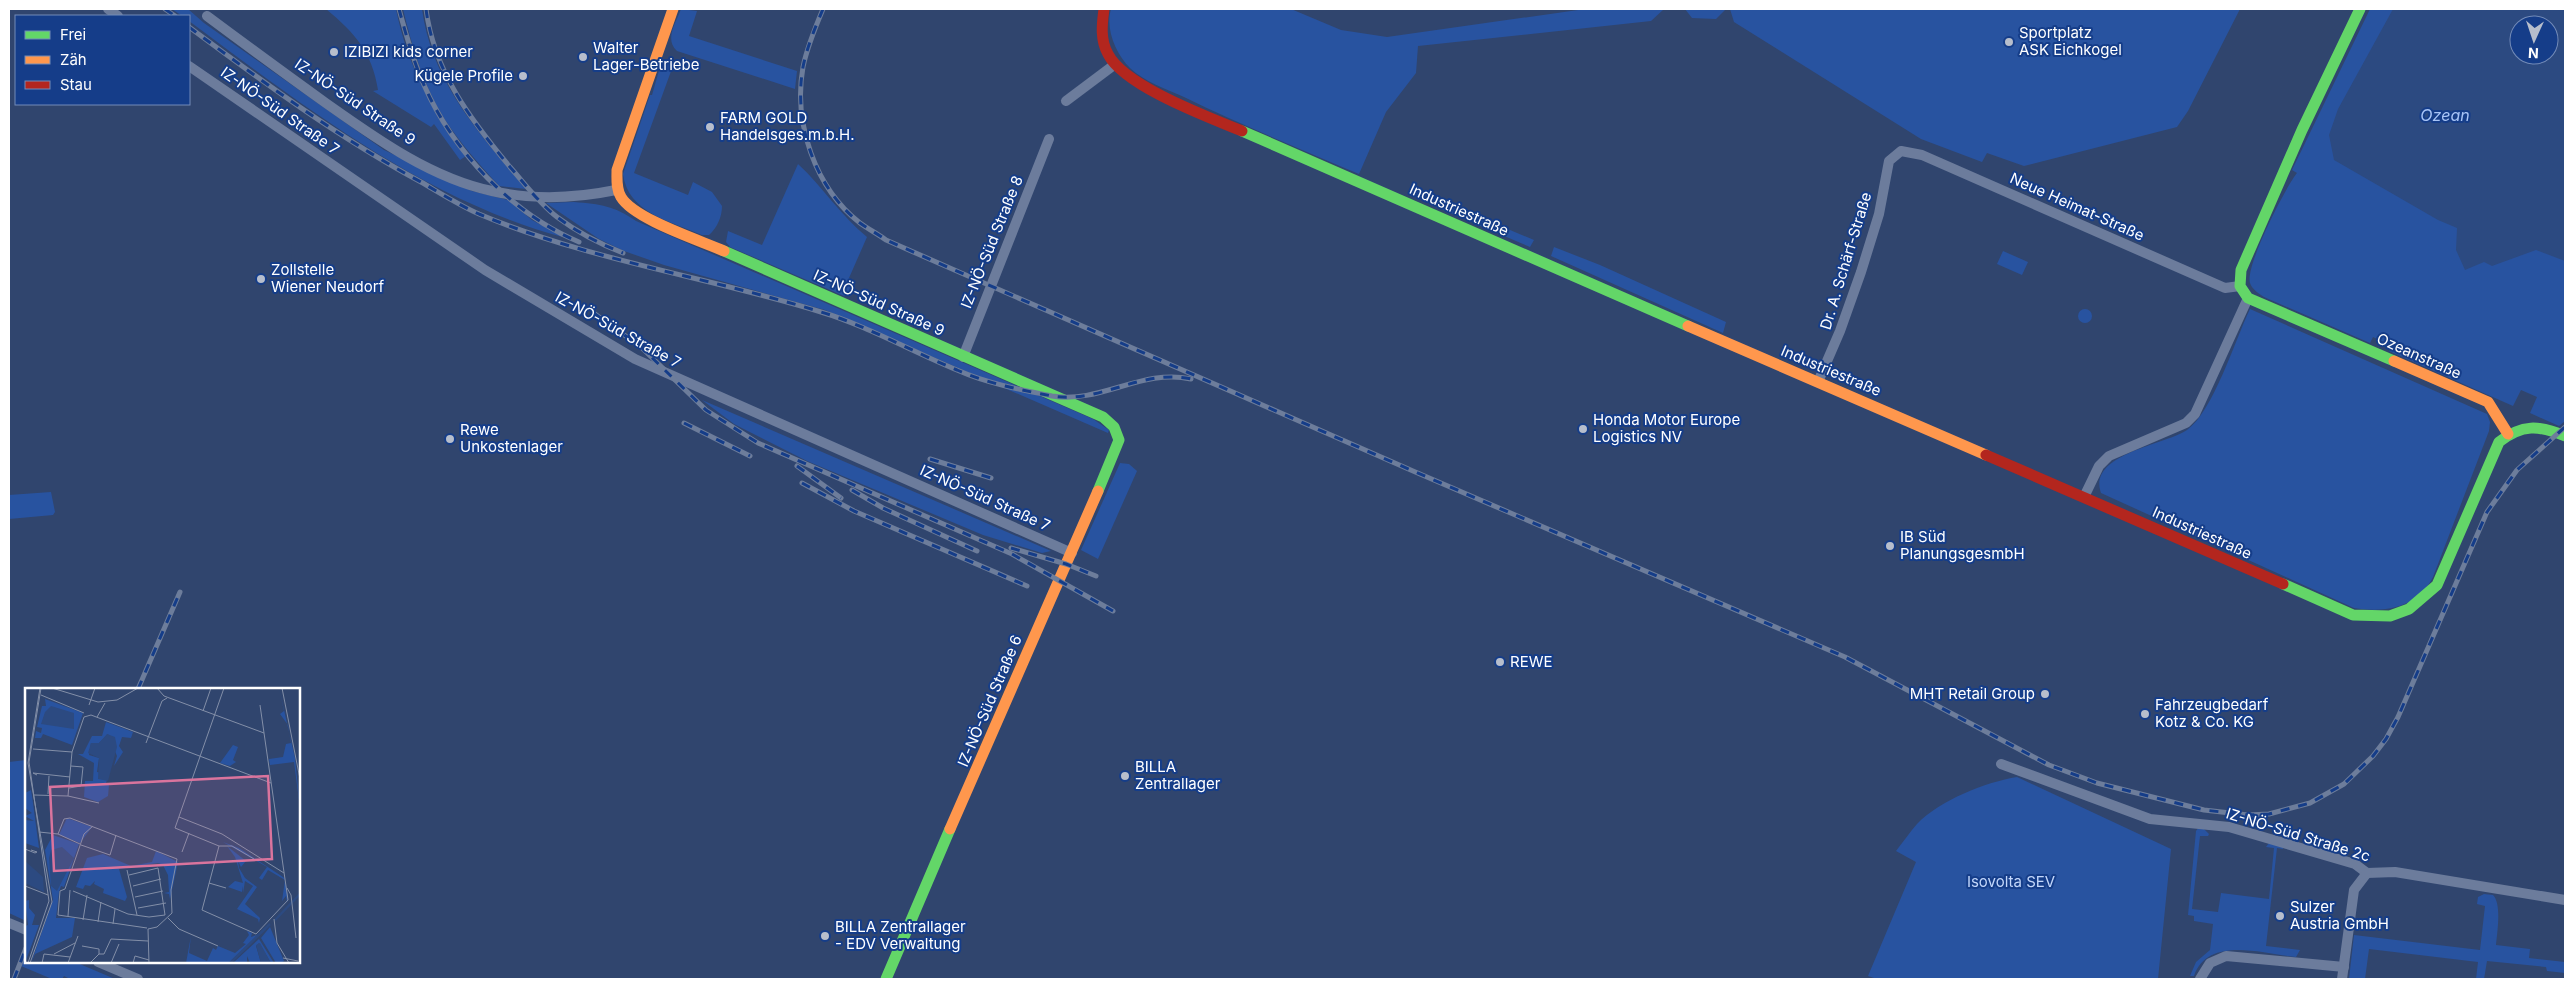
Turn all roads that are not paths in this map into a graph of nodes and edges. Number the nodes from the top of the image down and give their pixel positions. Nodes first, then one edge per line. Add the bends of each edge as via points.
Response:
1 (673, 9) edge
2 (1104, 9) edge
3 (2360, 9) edge
4 (207, 16) dead end
5 (1114, 65) junction
6 (190, 67) edge
7 (1066, 101) dead end
8 (1049, 139) dead end
9 (1901, 151) joint
10 (616, 190) junction
11 (2240, 286) junction
12 (2248, 298) junction
13 (963, 356) junction
14 (1818, 382) junction
15 (1119, 434) joint
16 (2508, 434) junction
17 (2565, 436) edge
18 (2084, 497) junction
19 (1072, 553) junction
20 (2001, 764) dead end
21 (2367, 873) junction
22 (2565, 900) edge
23 (9, 923) edge
24 (25, 930) edge
25 (100, 963) edge
26 (2344, 967) junction
27 (138, 979) edge
28 (886, 979) edge
29 (2200, 979) edge
30 (2342, 979) edge

1 - 10 street via 616,170
2 - 5 street, Industriestraße via 1104,45
3 - 11 street via 2302,130 2241,270
4 - 10 street, IZ-NÖ-Süd Straße 9 via 370,134 458,180 490,191 535,196 591,195
5 - 7 street
5 - 14 street, Industriestraße via 1131,81 1220,122
6 - 19 street, IZ-NÖ-Süd Straße 7 via 485,270 635,359
8 - 13 street, IZ-NÖ-Süd Straße 8
9 - 11 street, Neue Heimat-Straße via 1922,155 2225,288
9 - 14 street, Dr. A. Schärf-Straße via 1889,161 1879,214 1861,272
10 - 13 street, IZ-NÖ-Süd Straße 9 via 637,213
11 - 12 street
12 - 16 street, Ozeanstraße via 2488,402
12 - 18 street via 2195,414 2186,423 2109,456 2099,466
13 - 15 street, IZ-NÖ-Süd Straße 9 via 1103,417
14 - 18 street, Industriestraße
15 - 19 street, IZ-NÖ-Süd Straße 6 via 1116,450
16 - 17 street via 2522,427 2539,426
16 - 18 street, Industriestraße via 2499,442 2437,585 2416,606 2393,617 2373,619 2354,615
19 - 28 street, IZ-NÖ-Süd Straße 6 via 1003,704
20 - 21 street, IZ-NÖ-Süd Straße 2c via 2150,819 2230,827 2355,864
21 - 22 street, IZ-NÖ-Süd Straße 2c via 2395,872
21 - 26 street via 2354,890
23 - 24 street
25 - 27 street
26 - 29 street via 2226,956 2210,963
26 - 30 street

